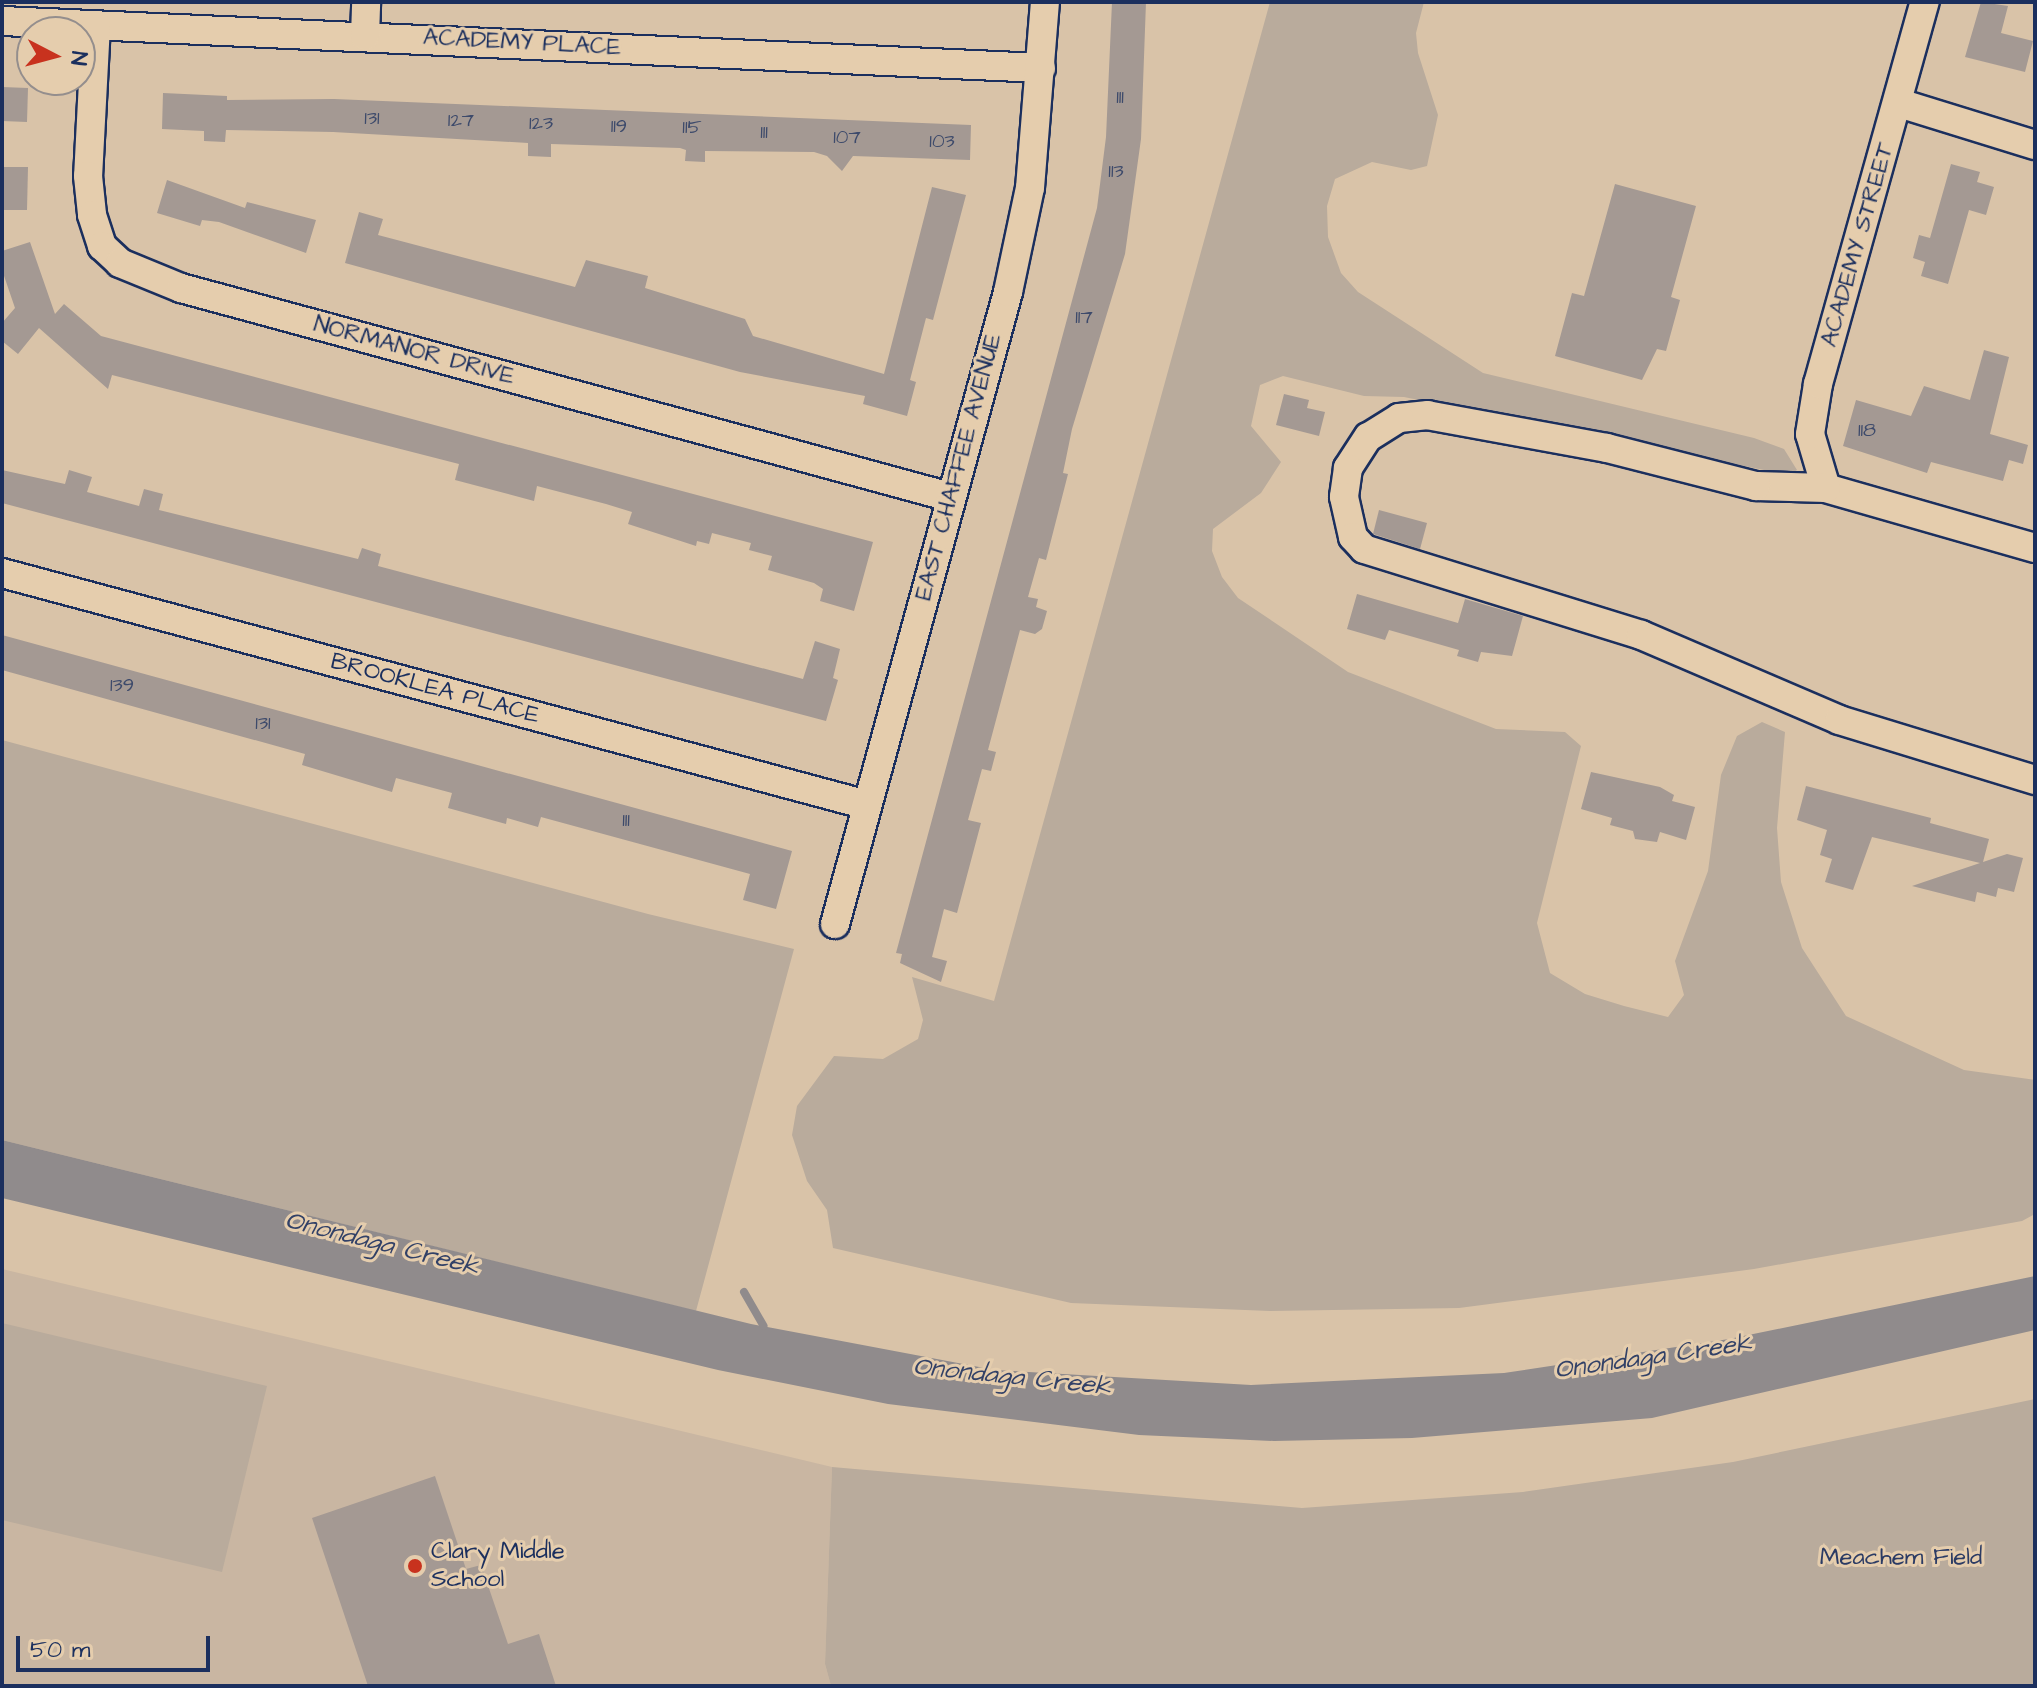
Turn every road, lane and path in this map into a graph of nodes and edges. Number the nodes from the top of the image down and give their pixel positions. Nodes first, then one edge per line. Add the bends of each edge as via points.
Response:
1 (366, 2) edge
2 (1045, 2) edge
3 (1925, 2) edge
4 (96, 25) edge
5 (365, 36) junction
6 (1041, 68) junction
7 (92, 96) edge
8 (1899, 103) junction
9 (2035, 145) edge
10 (1826, 488) junction
11 (950, 497) junction
12 (2035, 548) edge
13 (2, 573) edge
14 (2035, 780) edge
15 (867, 805) junction
16 (835, 924) dead end

1 - 5 street
2 - 6 street, EAST CHAFFEE AVENUE
3 - 8 street, ACADEMY STREET
4 - 5 street, ACADEMY PLACE
5 - 6 street, ACADEMY PLACE
6 - 11 street, EAST CHAFFEE AVENUE via 1027,203
7 - 11 street, NORMANOR DRIVE via 88,176 92,215 102,246 120,263 181,288
8 - 9 street
8 - 10 street, ACADEMY STREET via 1818,384 1810,434
10 - 12 street
10 - 14 street via 1790,491 1756,486 1607,448 1428,415 1399,418 1368,437 1348,468 1344,497 1353,537 1364,549 1641,635 1839,720
11 - 15 street, EAST CHAFFEE AVENUE
13 - 15 street, BROOKLEA PLACE
15 - 16 street, EAST CHAFFEE AVENUE

